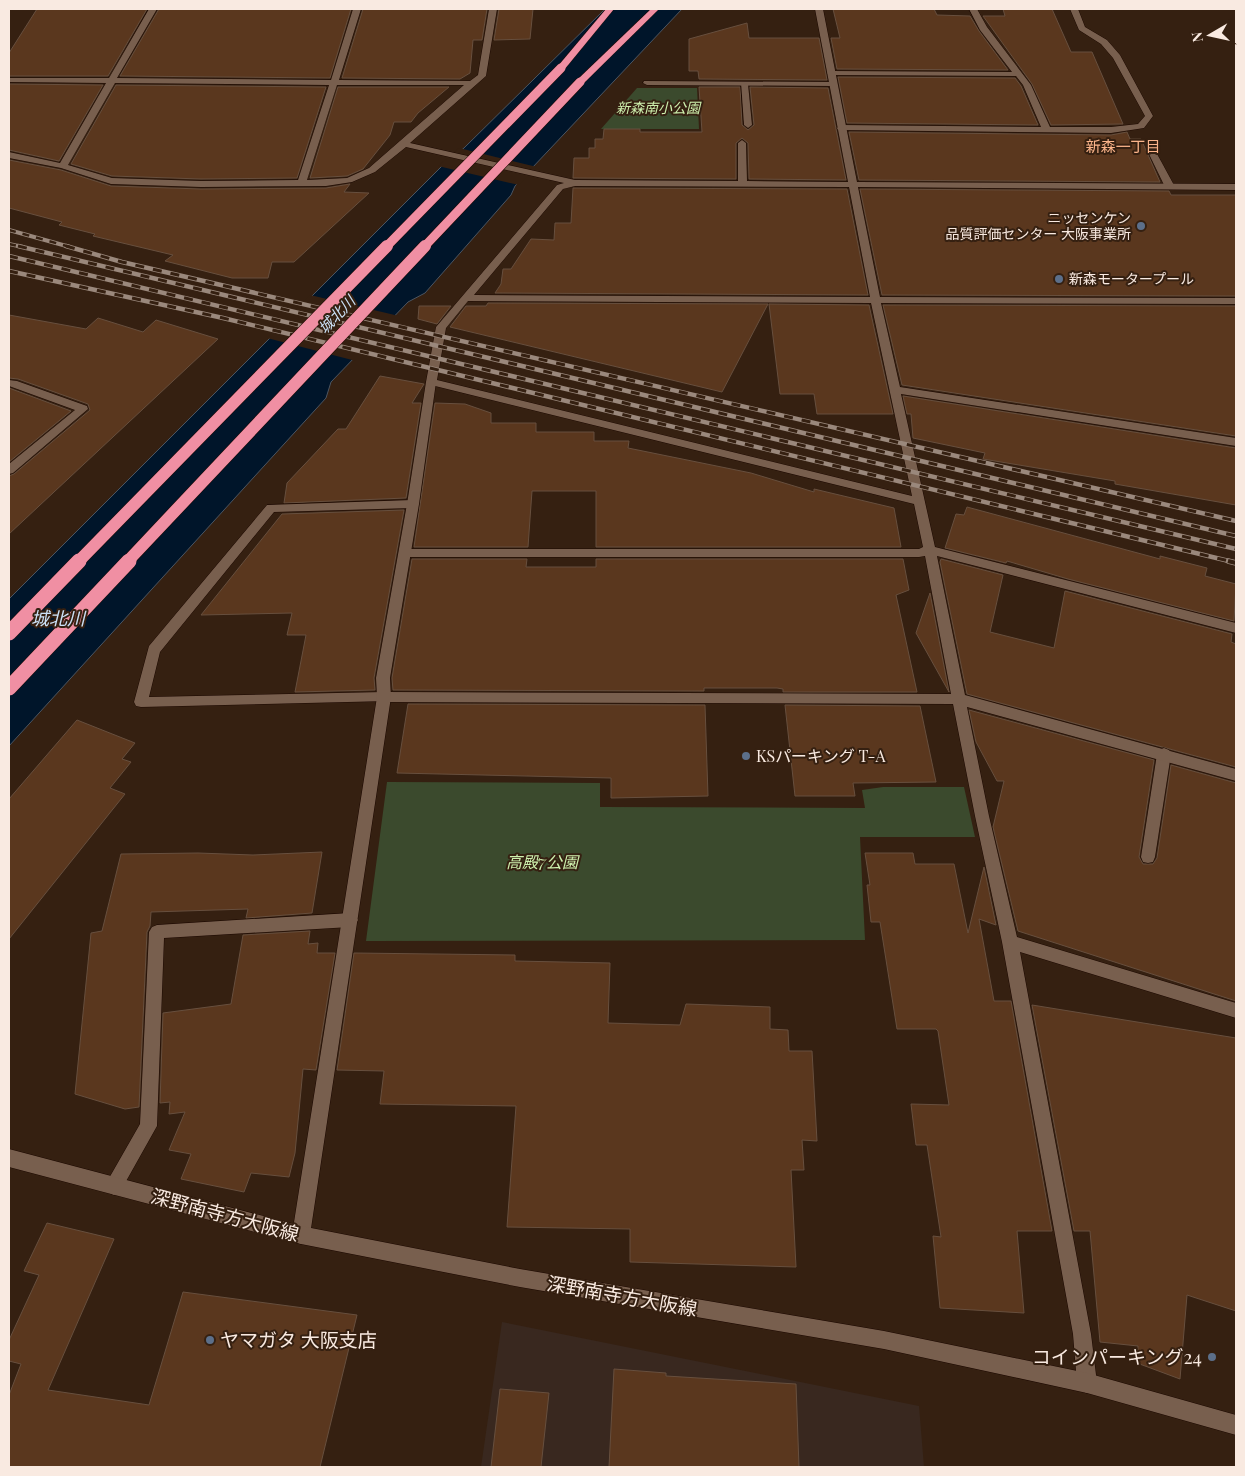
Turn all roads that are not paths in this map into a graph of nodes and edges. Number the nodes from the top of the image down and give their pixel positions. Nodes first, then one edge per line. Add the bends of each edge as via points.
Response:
1 (153, 9) edge
2 (357, 9) edge
3 (493, 9) edge
4 (610, 9) edge
5 (655, 9) edge
6 (819, 9) edge
7 (974, 9) edge
8 (1074, 9) edge
9 (831, 73) junction
10 (1018, 74) junction
11 (9, 80) edge
12 (113, 81) junction
13 (335, 82) junction
14 (472, 82) junction
15 (647, 83) dead end
16 (744, 84) junction
17 (833, 84) junction
18 (748, 125) dead end
19 (842, 128) junction
20 (1047, 130) junction
21 (742, 143) dead end
22 (404, 144) junction
23 (1152, 152) dead end
24 (9, 155) edge
25 (64, 166) junction
26 (302, 183) junction
27 (575, 183) junction
28 (743, 183) junction
29 (854, 184) junction
30 (1170, 186) junction
31 (1233, 186) edge
32 (1236, 198) edge
33 (465, 298) junction
34 (876, 299) junction
35 (1236, 301) edge
36 (431, 382) junction
37 (9, 383) edge
38 (896, 390) junction
39 (1236, 442) edge
40 (9, 470) edge
41 (918, 501) junction
42 (413, 504) junction
43 (930, 550) junction
44 (404, 553) junction
45 (1236, 628) edge
46 (9, 633) edge
47 (9, 688) edge
48 (384, 697) junction
49 (959, 699) junction
50 (1164, 754) junction
51 (1236, 775) edge
52 (1148, 857) dead end
53 (350, 920) junction
54 (1010, 942) junction
55 (1236, 1010) edge
56 (9, 1158) edge
57 (114, 1186) junction
58 (301, 1235) junction
59 (1087, 1383) junction
60 (1236, 1425) edge

1 - 12 street
2 - 13 street
3 - 14 street via 482,76
4 - 46 highway, bridge via 561,68
5 - 47 highway, bridge via 580,82
6 - 9 street
7 - 10 street via 982,28
8 - 20 street via 1082,28 1104,42 1117,57 1149,116 1141,126 1111,130
9 - 10 street
9 - 17 street
10 - 20 street via 1027,85
11 - 12 street
12 - 13 street
12 - 25 street
13 - 14 street
13 - 26 street
14 - 22 street
15 - 16 street
16 - 17 street
16 - 18 street
17 - 19 street
19 - 20 street
19 - 29 street
21 - 28 street
22 - 26 street via 362,176 326,183
22 - 27 street, bridge
23 - 30 street
24 - 25 street
25 - 26 street via 111,181
27 - 28 street
27 - 33 street via 560,187
28 - 29 street
29 - 30 street
29 - 34 street
30 - 31 street
31 - 32 street
33 - 34 street
33 - 36 street via 441,327
34 - 35 street
34 - 38 street
36 - 41 street
36 - 42 street
37 - 40 street via 83,409
38 - 39 street
38 - 41 street
41 - 43 street
42 - 44 street
42 - 48 street via 271,508 154,650 141,702
43 - 44 street via 918,553
43 - 45 street
43 - 49 street
44 - 48 street via 383,678
48 - 49 street
48 - 53 street
49 - 50 street
49 - 54 street
50 - 51 street
50 - 52 street
53 - 57 street via 157,932 148,1126
53 - 58 street
54 - 55 street
54 - 59 street via 1082,1334
56 - 57 street, 深野南寺方大阪線
57 - 58 street, 深野南寺方大阪線
58 - 59 street, 深野南寺方大阪線 via 520,1278 884,1340
59 - 60 street, 深野南寺方大阪線

